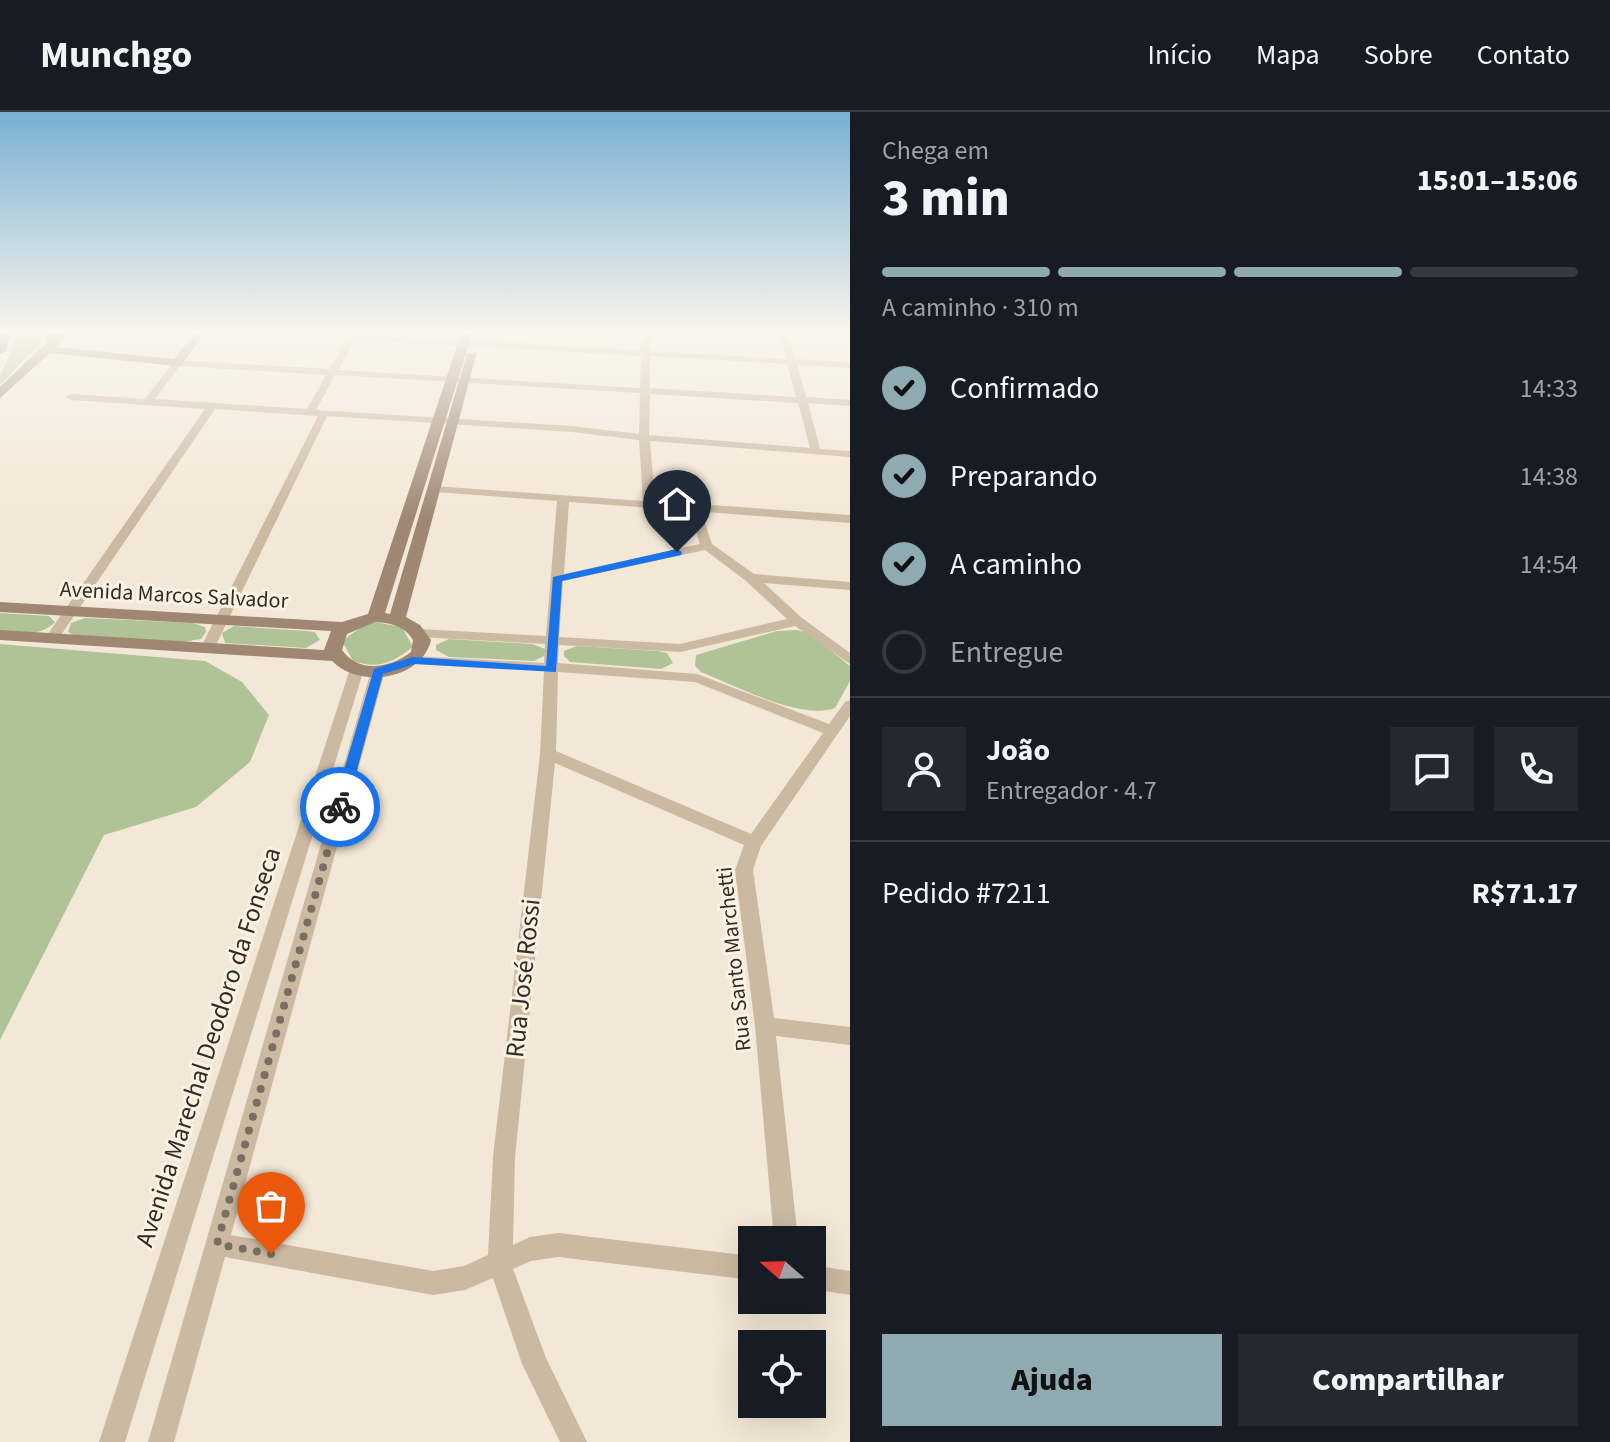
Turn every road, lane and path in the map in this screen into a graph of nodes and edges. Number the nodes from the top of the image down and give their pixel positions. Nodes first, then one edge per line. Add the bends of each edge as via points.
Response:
1 (154, 393) edge
2 (325, 393) edge
3 (452, 393) edge
4 (458, 393) edge
5 (645, 393) edge
6 (681, 393) edge
7 (799, 393) edge
8 (71, 397) dead end
9 (801, 400) junction
10 (147, 403) junction
11 (850, 403) edge
12 (211, 407) junction
13 (317, 412) junction
14 (439, 420) junction
15 (455, 422) junction
16 (644, 437) junction
17 (816, 452) junction
18 (850, 454) edge
19 (435, 489) junction
20 (563, 499) junction
21 (649, 504) junction
22 (701, 508) junction
23 (850, 519) edge
24 (707, 546) junction
25 (751, 578) junction
26 (557, 579) junction
27 (850, 586) edge
28 (0, 607) edge
29 (71, 611) junction
30 (375, 617) junction
31 (397, 619) junction
32 (220, 620) junction
33 (797, 621) junction
34 (345, 627) junction
35 (419, 633) junction
36 (0, 635) edge
37 (52, 638) junction
38 (552, 642) junction
39 (208, 647) junction
40 (680, 648) junction
41 (336, 656) junction
42 (413, 660) junction
43 (850, 660) edge
44 (357, 669) junction
45 (552, 670) junction
46 (378, 671) junction
47 (684, 676) junction
48 (850, 705) edge
49 (830, 730) junction
50 (548, 754) junction
51 (754, 842) junction
52 (765, 1026) junction
53 (850, 1036) edge
54 (785, 1226) edge
55 (217, 1244) junction
56 (500, 1265) junction
57 (738, 1266) edge
58 (826, 1279) edge
59 (850, 1283) edge
60 (112, 1442) edge
61 (161, 1442) edge
62 (574, 1442) edge

1 - 10 street
2 - 13 street
3 - 14 street
4 - 15 street
5 - 16 street
6 - 9 street
7 - 9 street
8 - 10 street
9 - 11 street
9 - 17 street
10 - 12 street
12 - 13 street
12 - 29 street
13 - 14 street
13 - 32 street
14 - 15 street
14 - 30 street
15 - 16 street
15 - 19 street
16 - 17 street
16 - 21 street
17 - 18 street
19 - 20 street
19 - 31 street
20 - 21 street
20 - 26 street, Rua José Rossi
21 - 22 street
22 - 23 street
22 - 24 street via 699,523
24 - 25 street
24 - 26 street
25 - 27 street
25 - 33 street
26 - 38 street, Rua José Rossi
28 - 29 street, Avenida Marcos Salvador
29 - 32 street, Avenida Marcos Salvador
29 - 37 street
30 - 31 street
30 - 34 street
31 - 35 street
32 - 34 street, Avenida Marcos Salvador
32 - 39 street
33 - 40 street
33 - 43 street
34 - 41 street via 335,637
35 - 38 street
35 - 42 street via 422,647
36 - 37 street
37 - 39 street
38 - 40 street
38 - 45 street, Rua José Rossi
39 - 41 street
40 - 47 street
41 - 44 street
42 - 45 street
42 - 46 street
44 - 46 street
44 - 60 street, Avenida Marechal Deodoro da Fonseca
45 - 47 street
45 - 50 street, Rua José Rossi
46 - 55 street
47 - 49 street
48 - 49 street, Rua Santo Marchetti
49 - 51 street, Rua Santo Marchetti
50 - 51 street
50 - 56 street, Rua José Rossi via 504,1157
51 - 52 street, Rua Santo Marchetti via 744,870
52 - 53 street
52 - 54 street, Rua Santo Marchetti
55 - 56 street via 433,1283
55 - 61 street
56 - 57 street via 530,1249 558,1245
56 - 62 street, Rua José Rossi via 535,1364
58 - 59 street

